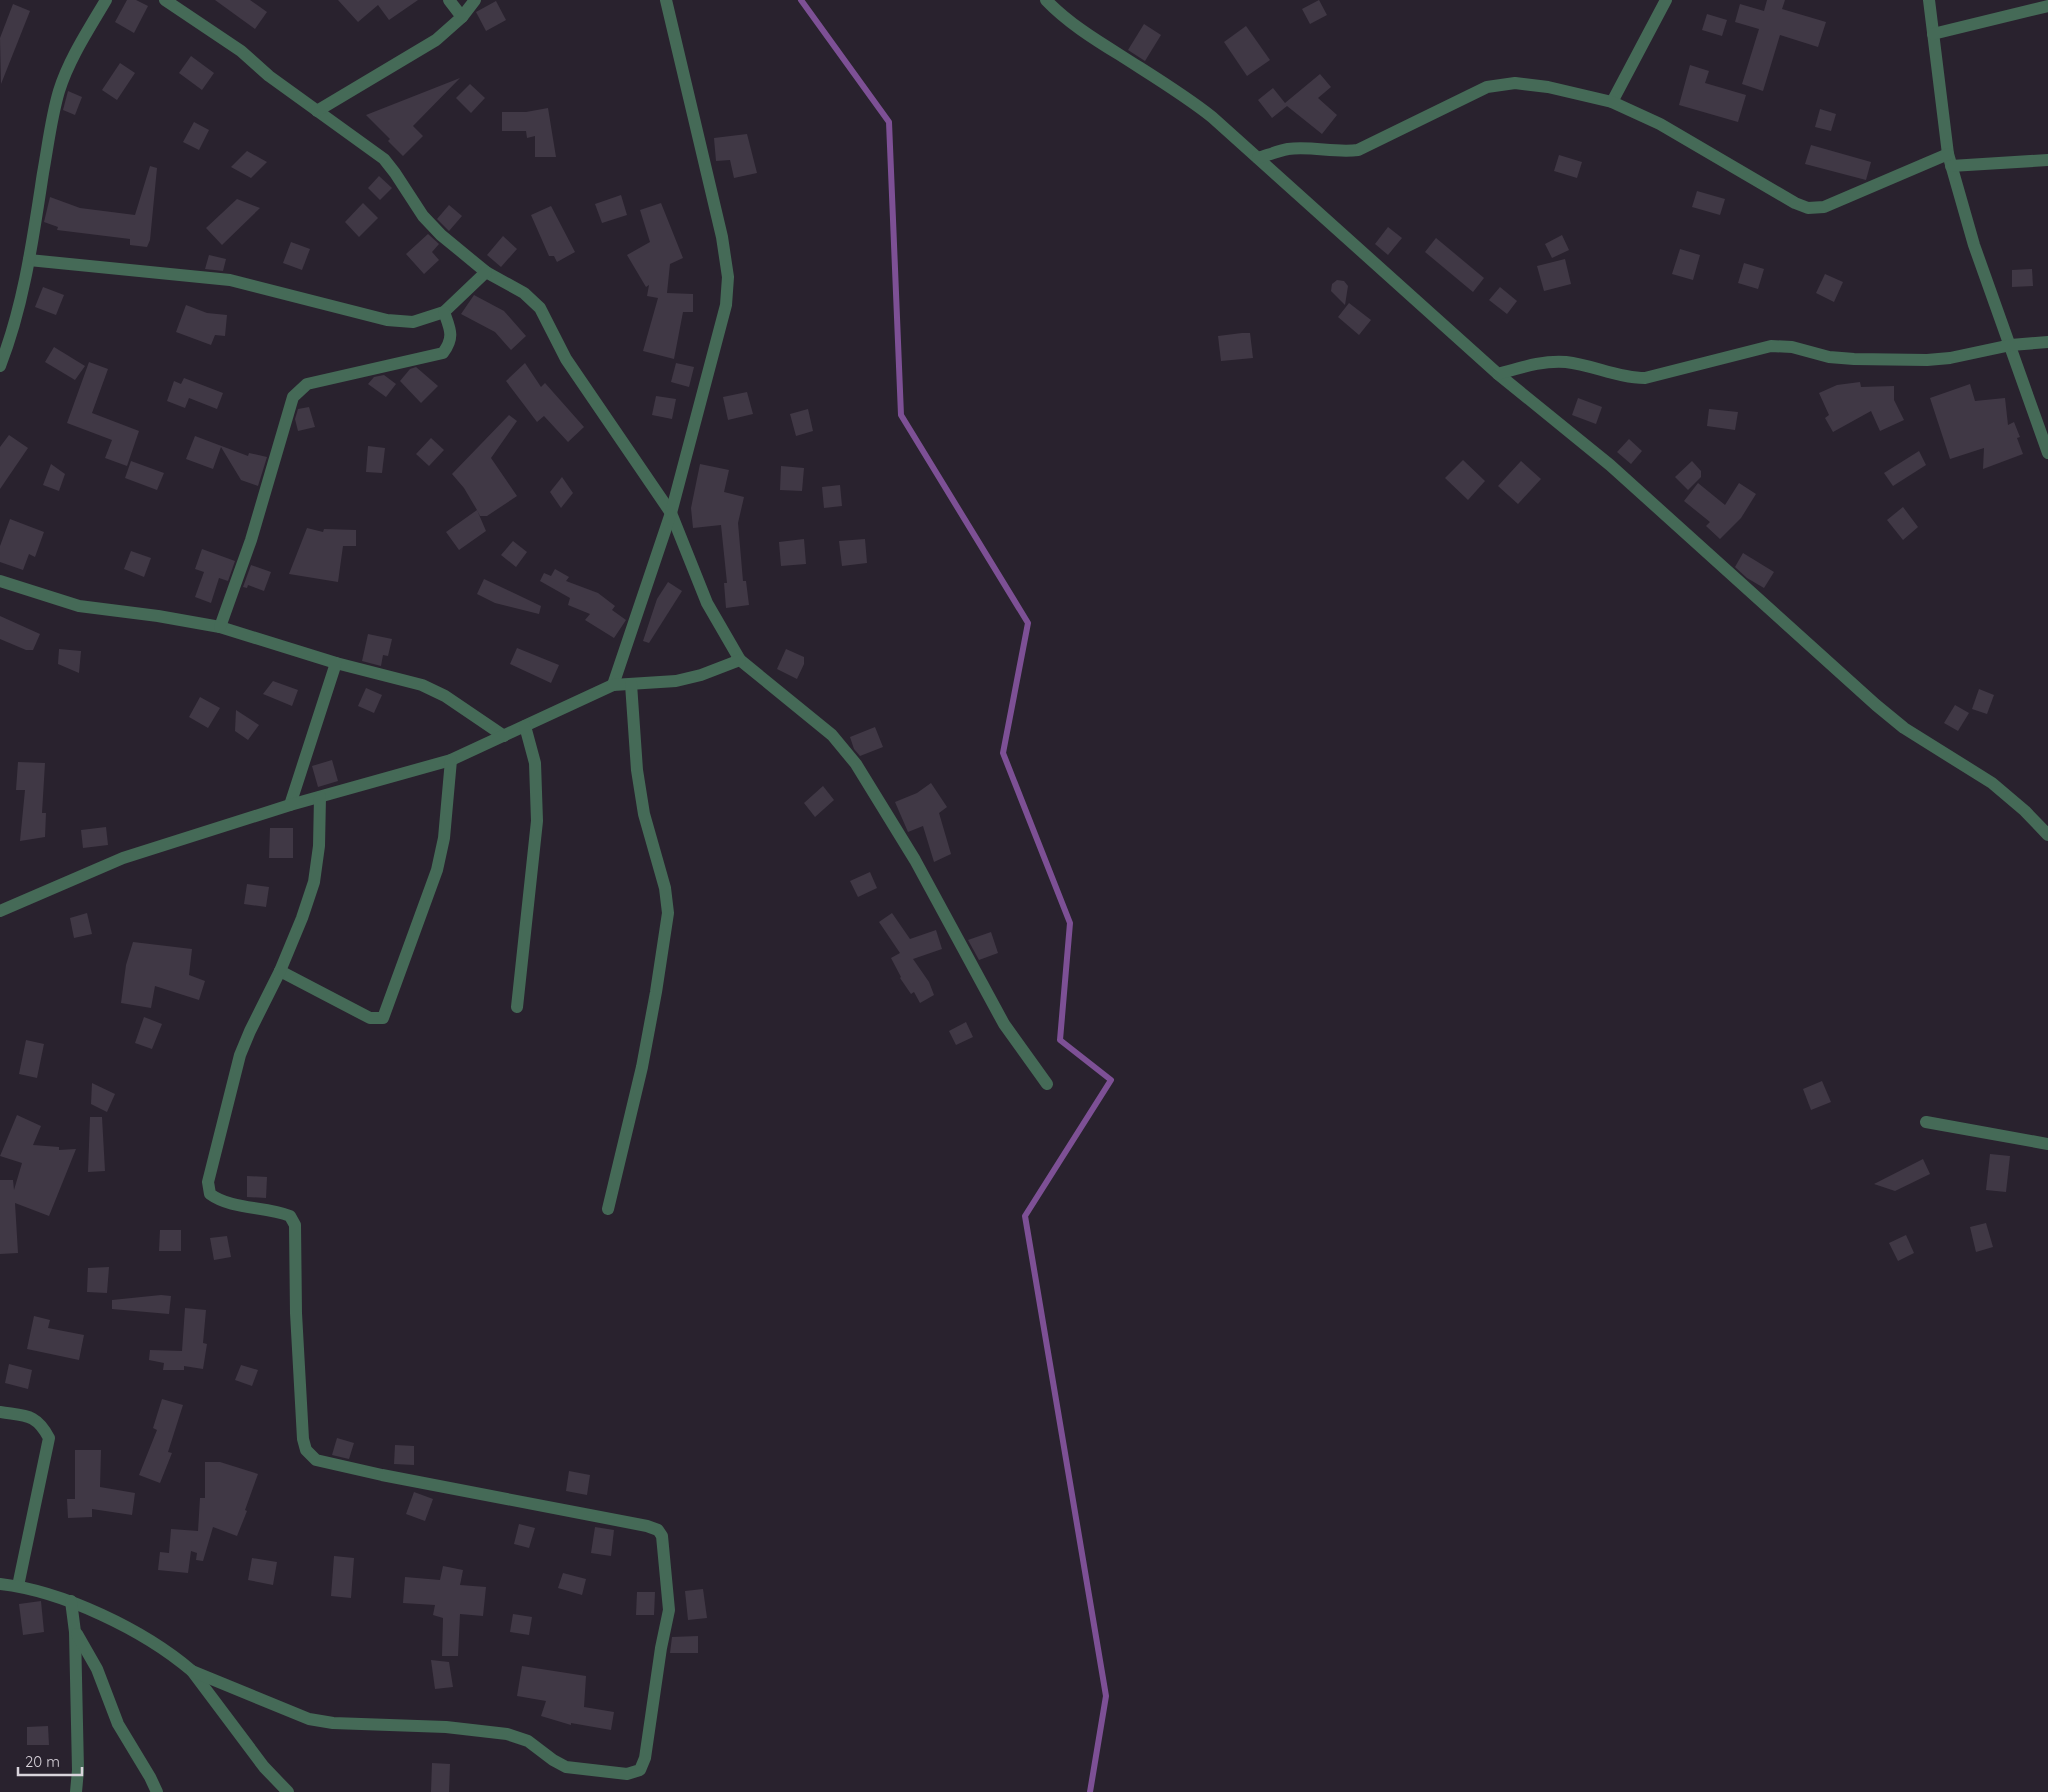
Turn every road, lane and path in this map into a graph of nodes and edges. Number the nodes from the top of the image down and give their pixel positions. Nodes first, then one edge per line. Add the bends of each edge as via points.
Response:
1 (106, 0) edge
2 (165, 0) edge
3 (449, 0) edge
4 (475, 0) edge
5 (666, 0) edge
6 (1046, 0) edge
7 (1666, 0) edge
8 (1929, 0) edge
9 (2048, 6) edge
10 (462, 17) junction
11 (1933, 34) junction
12 (1612, 102) junction
13 (317, 111) junction
14 (1258, 158) junction
15 (1950, 160) junction
16 (2048, 160) edge
17 (29, 260) junction
18 (486, 272) junction
19 (444, 312) junction
20 (2048, 342) edge
21 (2011, 345) junction
22 (0, 366) edge
23 (1498, 374) junction
24 (2048, 453) edge
25 (671, 513) junction
26 (0, 581) edge
27 (220, 627) junction
28 (740, 660) junction
29 (336, 662) junction
30 (630, 684) junction
31 (613, 686) junction
32 (525, 726) junction
33 (504, 736) junction
34 (451, 760) junction
35 (320, 797) junction
36 (290, 805) junction
37 (2048, 835) edge
38 (0, 911) edge
39 (280, 971) junction
40 (516, 1008) dead end
41 (1047, 1084) dead end
42 (1926, 1122) dead end
43 (2048, 1144) edge
44 (608, 1209) dead end
45 (0, 1412) edge
46 (0, 1584) edge
47 (18, 1586) junction
48 (71, 1601) junction
49 (75, 1632) junction
50 (192, 1672) junction
51 (76, 1792) edge
52 (157, 1792) edge
53 (288, 1792) edge

1 - 17 street via 71,60 59,90
2 - 13 street via 241,51
3 - 10 street
4 - 10 street
5 - 25 street via 722,237 728,277 726,305
6 - 14 street via 1096,39 1183,95
7 - 12 street
8 - 11 street
9 - 11 street
10 - 13 street via 436,40
11 - 15 street
12 - 14 street via 1515,83 1487,87 1358,150 1288,149
12 - 15 street via 1676,132 1808,208 1824,207
13 - 18 street via 384,159 435,229
14 - 23 street
15 - 16 street
15 - 21 street via 1974,245
17 - 19 street via 230,280 386,320 413,322
17 - 22 street via 10,339
18 - 19 street
18 - 25 street via 524,293 540,308 566,359
19 - 27 street via 451,330 450,343 443,353 307,384 293,397 251,540
20 - 21 street
21 - 23 street via 1927,360 1829,357 1792,347 1771,346 1645,378 1630,378 1565,362 1537,364
21 - 24 street
23 - 37 street via 1610,465 1876,705 1904,728 1992,783
25 - 28 street via 707,603
25 - 31 street
26 - 27 street via 79,606
27 - 29 street
28 - 30 street via 676,681
28 - 41 street via 832,735 856,764 915,860 1004,1024
29 - 33 street via 438,692
29 - 36 street
30 - 31 street
30 - 44 street via 644,814 665,888 668,913 642,1067
31 - 32 street
32 - 33 street
32 - 40 street via 535,763 537,821
33 - 34 street
34 - 35 street
34 - 39 street via 444,838 437,870 383,1018 370,1018
35 - 36 street
35 - 39 street via 314,882
36 - 38 street via 123,858
39 - 50 street via 240,1055 208,1182 210,1194 220,1201 278,1211 290,1216 295,1225 296,1314 306,1450 316,1460 382,1475 658,1530 665,1552 669,1610 645,1758 640,1770 627,1774 566,1766 528,1741 507,1734 309,1719
42 - 43 street
45 - 47 street via 31,1416 42,1425 48,1438
46 - 47 street
47 - 48 street
48 - 49 street
48 - 50 street via 148,1639
49 - 51 street
49 - 52 street via 97,1670 118,1724
50 - 53 street via 264,1767

